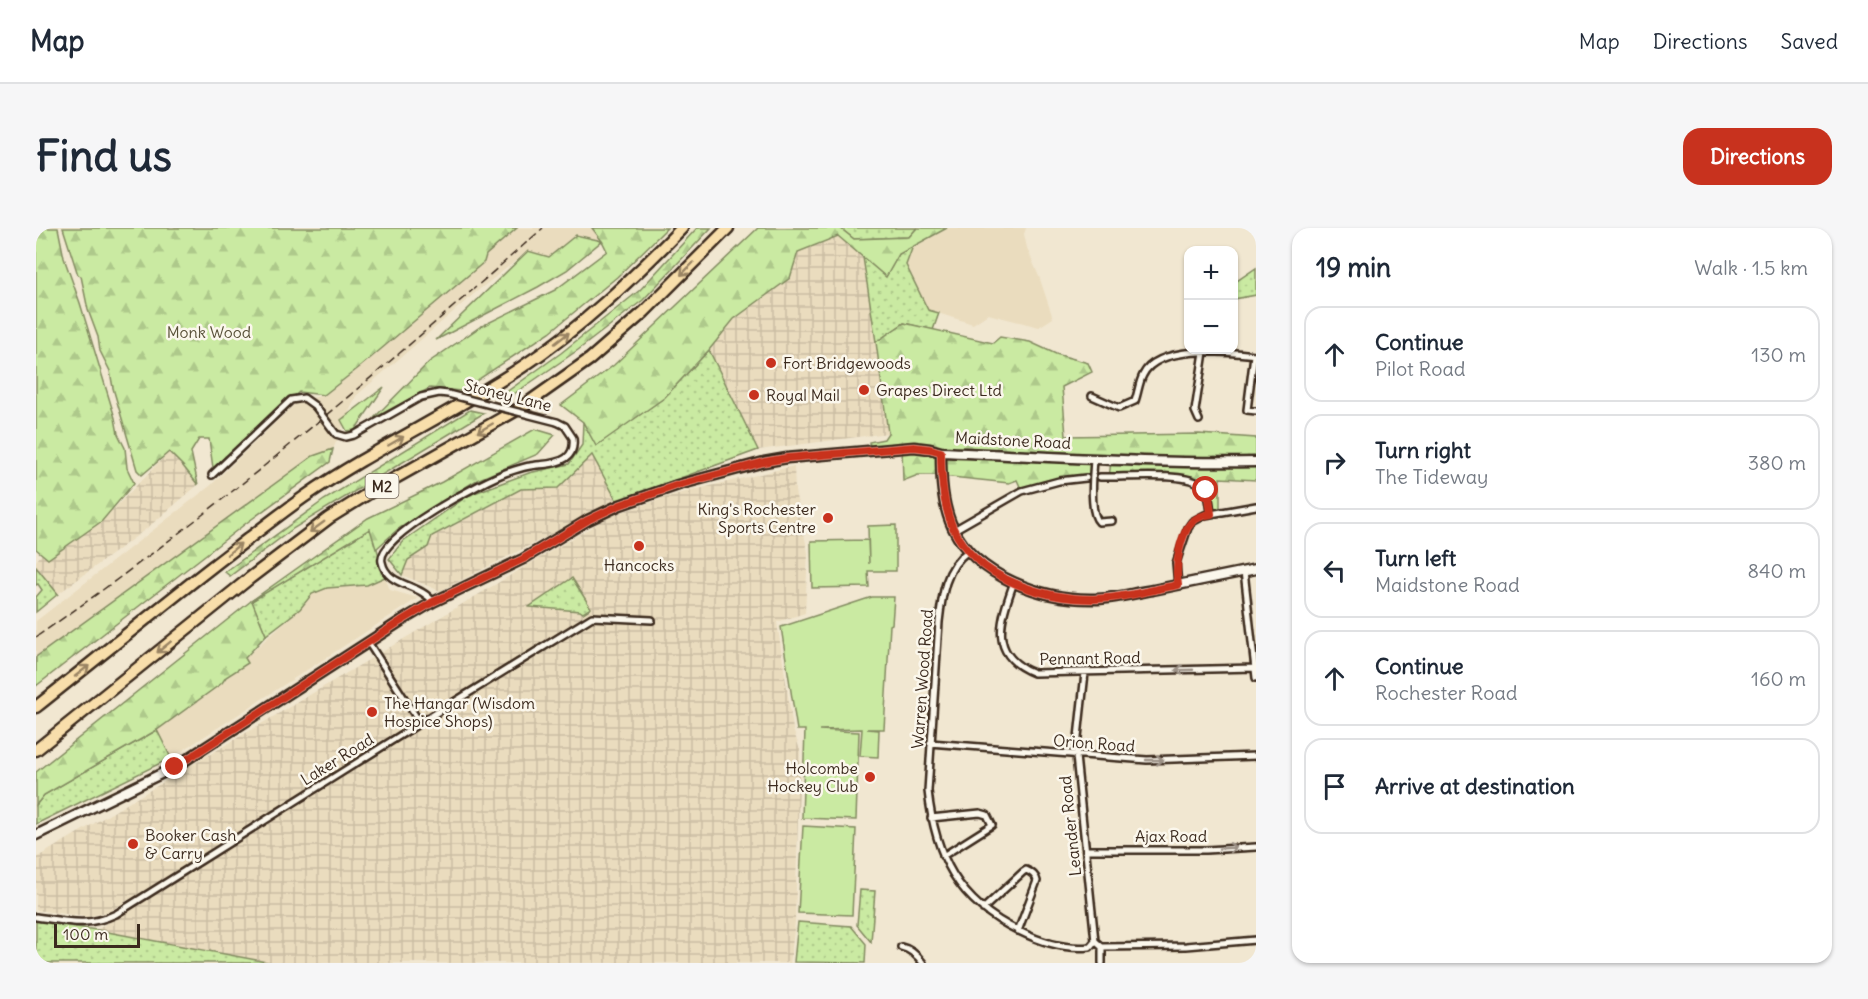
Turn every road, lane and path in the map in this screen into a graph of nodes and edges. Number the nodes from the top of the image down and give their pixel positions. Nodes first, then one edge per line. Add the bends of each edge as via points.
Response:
1 (682, 228) edge
2 (729, 228) edge
3 (1238, 352) edge
4 (1188, 354) edge
5 (1204, 354) edge
6 (1255, 355) edge
7 (1092, 396) dead end
8 (1256, 411) edge
9 (1199, 420) dead end
10 (941, 452) junction
11 (1094, 460) junction
12 (1256, 462) edge
13 (212, 475) dead end
14 (1100, 477) dead end
15 (1086, 478) dead end
16 (1256, 506) edge
17 (1211, 514) junction
18 (1112, 521) dead end
19 (954, 530) junction
20 (968, 551) junction
21 (1256, 569) edge
22 (1245, 571) junction
23 (1014, 582) junction
24 (1178, 585) junction
25 (433, 602) junction
26 (1253, 615) edge
27 (652, 620) dead end
28 (368, 642) junction
29 (1255, 668) edge
30 (1085, 673) junction
31 (1256, 678) edge
32 (36, 707) edge
33 (420, 723) junction
34 (930, 744) junction
35 (36, 750) edge
36 (1076, 756) junction
37 (1256, 756) edge
38 (931, 818) junction
39 (36, 835) edge
40 (1256, 847) edge
41 (1086, 850) junction
42 (944, 856) junction
43 (983, 909) junction
44 (36, 917) edge
45 (1018, 931) junction
46 (1256, 940) edge
47 (1095, 941) junction
48 (902, 947) dead end
49 (1102, 947) junction
50 (923, 963) edge
51 (1102, 963) edge

32 -> 1 highway, M2 via 305,496 547,350 634,277
2 -> 35 highway, M2 via 644,312 583,364 522,406 329,518
3 - 6 street
4 - 7 street via 1165,357 1151,364 1143,375 1136,402 1119,408
5 - 9 street via 1195,411
6 - 8 street via 1247,410
10 - 11 main road, Maidstone Road
10 - 19 main road via 944,495
10 - 25 main road, Maidstone Road via 914,447 787,458 678,485 601,514 523,559
11 - 12 main road, Maidstone Road
11 - 18 street via 1095,519
13 - 25 street, Stoney Lane, bridge via 291,400 304,398 336,434 345,437 421,397 439,393 565,426 573,438 572,452 567,457 508,472 474,486 422,518 383,551 384,568 396,581 421,590
14 - 17 street via 1193,480 1206,490
15 - 19 street via 1022,491
16 - 17 street
17 - 24 street via 1198,518 1188,528 1176,563
19 - 20 main road
20 - 23 main road
20 - 34 street, Warren Wood Road via 955,563 942,596
21 - 22 main road
22 - 24 main road
22 - 26 street
23 - 24 main road via 1048,594 1094,599
23 - 30 street, Pennant Road via 1000,635 1010,657 1034,673
25 - 28 main road, Maidstone Road
26 - 29 street
27 - 33 street, Laker Road via 592,617
28 - 33 street
28 - 39 main road, Maidstone Road via 175,767
29 -> 30 street, Pennant Road
29 - 31 street
30 - 36 street, Leander Road
33 - 44 street, Laker Road via 116,914 82,924
34 - 36 street, Orion Road
34 - 38 street, Warren Wood Road
36 -> 37 street, Orion Road via 1147,760
36 - 41 street, Leander Road
38 - 42 street, Warren Wood Road
38 - 42 street via 981,813 987,815 992,825
41 -> 40 street, Ajax Road
41 - 47 street, Leander Road
42 - 43 street, Warren Wood Road via 963,890
43 - 45 street, Warren Wood Road
43 - 45 street via 1023,872 1029,871 1037,881
45 - 47 street, Warren Wood Road via 1036,940 1071,947 1090,947
46 - 49 street
47 - 49 street
48 - 50 street
49 - 51 street

